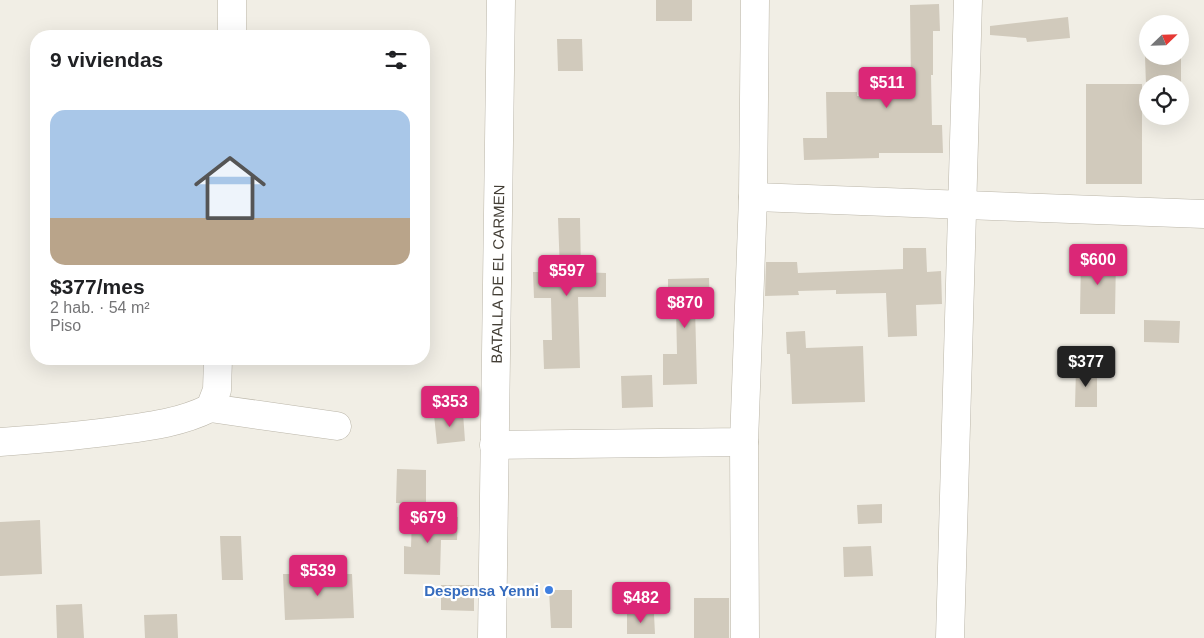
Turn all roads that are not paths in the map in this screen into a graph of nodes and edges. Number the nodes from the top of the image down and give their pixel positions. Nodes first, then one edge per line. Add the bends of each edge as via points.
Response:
1 (232, 0) edge
2 (502, 0) edge
3 (755, 0) edge
4 (968, 0) edge
5 (232, 30) edge
6 (753, 198) junction
7 (962, 205) junction
8 (1204, 214) edge
9 (218, 365) edge
10 (210, 408) junction
11 (336, 426) dead end
12 (0, 442) edge
13 (744, 442) junction
14 (494, 445) junction
15 (492, 638) edge
16 (745, 638) edge
17 (950, 638) edge

1 - 5 street
2 - 14 street, BATALLA DE EL CARMEN
3 - 6 street
4 - 7 street
6 - 7 street
6 - 13 street
7 - 8 street
7 - 17 street
9 - 10 street via 216,390
10 - 11 street
10 - 12 street via 192,417 160,425
13 - 14 street
13 - 16 street
14 - 15 street, BATALLA DE EL CARMEN

